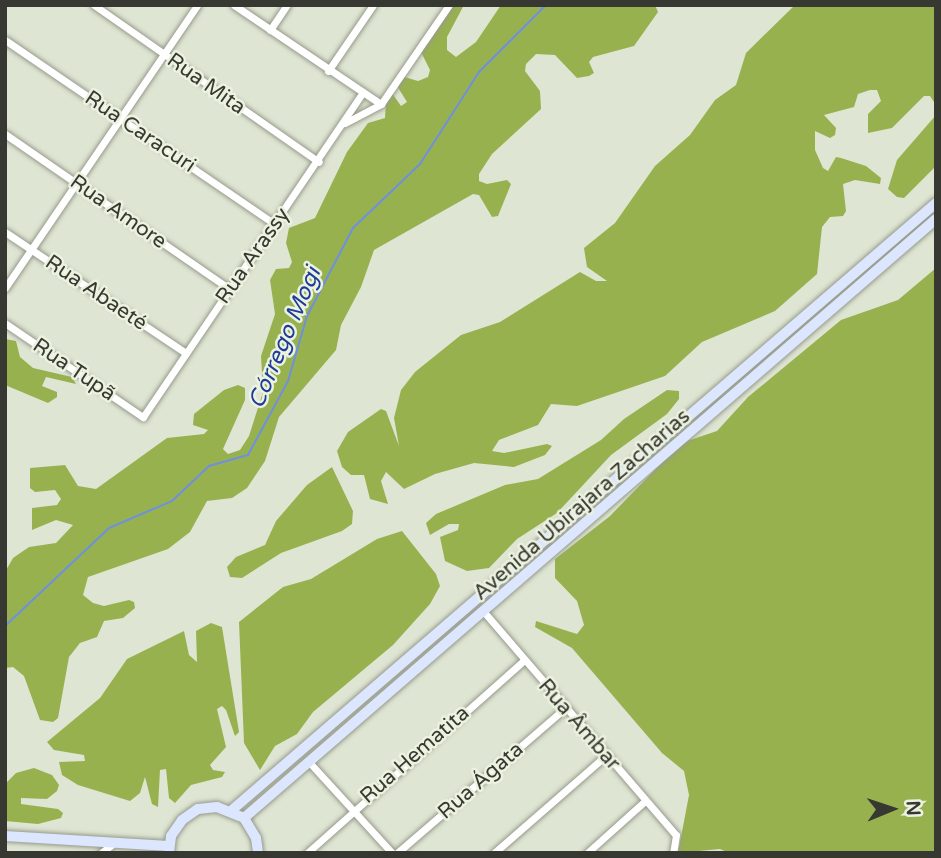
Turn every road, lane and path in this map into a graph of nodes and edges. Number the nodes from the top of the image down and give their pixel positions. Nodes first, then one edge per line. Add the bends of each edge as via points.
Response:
1 (94, 5) edge
2 (197, 5) edge
3 (234, 5) edge
4 (287, 5) edge
5 (373, 5) edge
6 (449, 5) edge
7 (270, 30) junction
8 (5, 40) edge
9 (164, 54) junction
10 (328, 71) junction
11 (362, 94) junction
12 (381, 104) junction
13 (120, 119) junction
14 (344, 124) junction
15 (5, 134) edge
16 (318, 162) junction
17 (77, 184) junction
18 (936, 203) edge
19 (936, 219) edge
20 (275, 224) junction
21 (5, 232) edge
22 (32, 250) junction
23 (5, 288) edge
24 (230, 289) junction
25 (5, 323) edge
26 (186, 353) junction
27 (143, 417) joint
28 (484, 612) junction
29 (524, 660) junction
30 (564, 709) junction
31 (605, 756) junction
32 (309, 762) junction
33 (645, 801) junction
34 (352, 809) junction
35 (232, 810) junction
36 (244, 818) junction
37 (5, 836) edge
38 (115, 841) junction
39 (169, 849) edge
40 (307, 852) edge
41 (101, 853) edge
42 (258, 853) edge
43 (395, 853) edge
44 (494, 853) edge
45 (587, 853) edge
46 (673, 853) edge

1 - 9 street, Rua Mita
2 - 9 street
3 - 7 street
4 - 7 street
5 - 10 street
6 - 12 street
7 - 10 street
8 - 13 street, Rua Caracuri
9 - 13 street
9 - 16 street, Rua Mita
10 - 11 street
11 - 12 street
11 - 14 street, Rua Arassy
12 - 14 street
13 - 17 street
13 - 20 street, Rua Caracuri
14 - 16 street, Rua Arassy
15 - 17 street, Rua Amore
16 - 20 street, Rua Arassy
17 - 22 street
17 - 24 street, Rua Amore
18 - 35 main road, Avenida Ubirajara Zacharias
19 - 28 main road, Avenida Ubirajara Zacharias
20 - 24 street, Rua Arassy
21 - 22 street, Rua Abaeté
22 - 23 street
22 - 26 street, Rua Abaeté
24 - 26 street, Rua Arassy
25 - 27 street, Rua Tupã
26 - 27 street, Rua Arassy
28 - 29 street, Rua Âmbar
28 - 32 main road, Avenida Ubirajara Zacharias
29 - 30 street, Rua Âmbar
29 - 34 street, Rua Hematita
30 - 31 street, Rua Âmbar
30 - 43 street, Rua Ágata
31 - 33 street, Rua Âmbar
31 - 44 street
32 - 34 street
32 - 36 main road, Avenida Ubirajara Zacharias
33 - 45 street
33 - 46 street, Rua Âmbar via 677,835
34 - 40 street, Rua Hematita
34 - 43 street
35 - 36 main road
35 - 39 main road via 208,807 189,814 176,828
36 - 42 main road via 256,838
37 - 38 main road
38 - 39 main road
38 - 41 street

